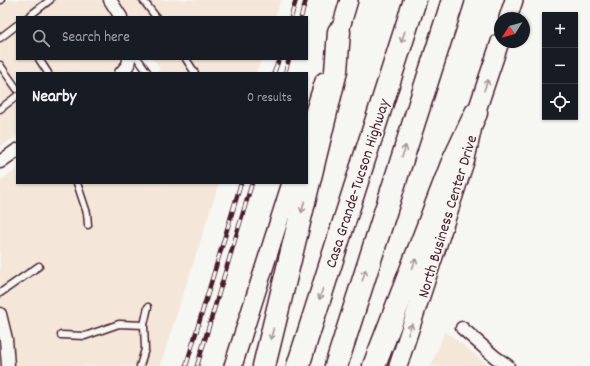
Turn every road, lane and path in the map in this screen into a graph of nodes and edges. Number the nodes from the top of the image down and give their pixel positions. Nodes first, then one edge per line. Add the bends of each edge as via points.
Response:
1 (50, 0) edge
2 (111, 0) edge
3 (143, 0) edge
4 (349, 0) edge
5 (415, 0) edge
6 (453, 0) edge
7 (514, 0) edge
8 (510, 12) edge
9 (29, 16) edge
10 (120, 16) edge
11 (155, 16) edge
12 (16, 27) edge
13 (339, 32) junction
14 (0, 38) edge
15 (498, 48) edge
16 (40, 60) edge
17 (129, 60) edge
18 (139, 60) edge
19 (187, 60) edge
20 (0, 65) edge
21 (47, 72) edge
22 (122, 72) edge
23 (147, 72) edge
24 (195, 72) edge
25 (16, 88) edge
26 (16, 97) edge
27 (0, 109) edge
28 (476, 113) junction
29 (308, 131) edge
30 (16, 151) edge
31 (0, 162) edge
32 (77, 184) edge
33 (291, 184) edge
34 (88, 225) dead end
35 (39, 266) dead end
36 (0, 293) edge
37 (148, 307) dead end
38 (0, 314) edge
39 (144, 325) junction
40 (462, 328) dead end
41 (61, 334) dead end
42 (8, 366) edge
43 (140, 366) edge
44 (233, 366) edge
45 (264, 366) edge
46 (298, 366) edge
47 (336, 366) edge
48 (374, 366) edge
49 (398, 366) edge
50 (508, 366) edge

1 - 9 lane
2 - 10 street
3 - 11 lane
4 - 13 main road
5 -> 46 highway, Casa Grande-Tucson Highway
47 -> 6 highway
7 - 8 main road
12 - 14 lane
13 - 29 main road
13 -> 45 highway via 336,71
28 -> 15 main road, North Business Center Drive
16 - 21 lane
17 - 22 street via 128,66
18 - 23 lane
19 - 24 lane
20 - 25 lane
26 - 27 lane
48 -> 28 highway via 452,164
49 -> 28 main road, North Business Center Drive via 466,159
30 - 31 street
32 - 34 lane via 87,213
33 - 44 main road
35 - 36 lane
37 - 39 lane
38 - 42 street via 6,339
39 - 41 lane via 119,324 85,336
39 - 43 lane via 145,348
40 - 50 street

